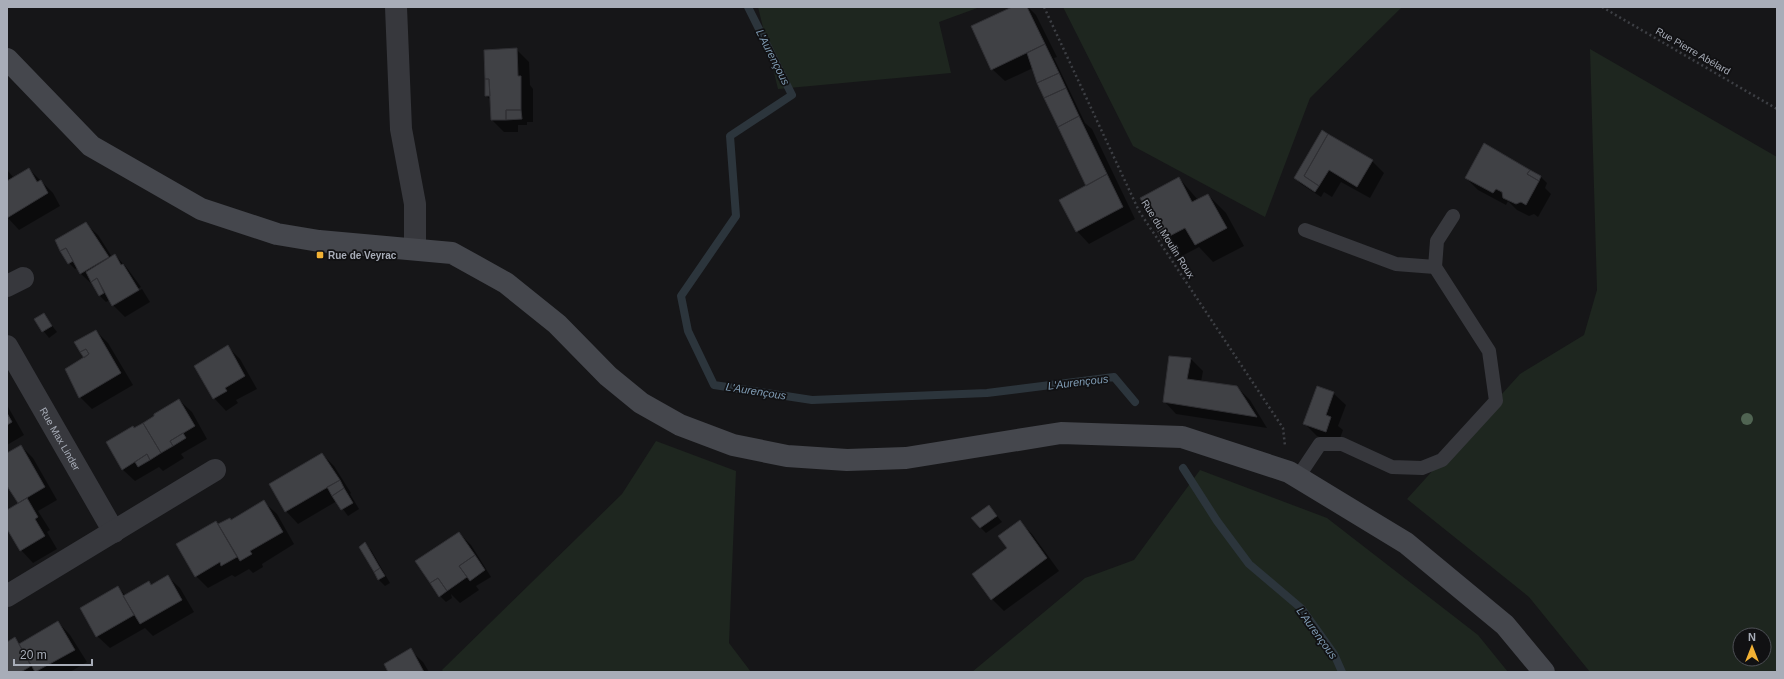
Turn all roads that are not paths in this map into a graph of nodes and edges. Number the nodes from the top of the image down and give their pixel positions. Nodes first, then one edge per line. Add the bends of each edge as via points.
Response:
1 (396, 7) edge
2 (7, 59) edge
3 (1453, 216) dead end
4 (1305, 230) dead end
5 (415, 249) junction
6 (1435, 267) junction
7 (7, 346) edge
8 (215, 470) dead end
9 (1294, 475) junction
10 (114, 532) junction
11 (7, 596) edge
12 (1544, 672) edge

1 - 5 street via 401,129 416,204
2 - 5 main road via 91,146 201,209 278,234 319,241
3 - 6 lane via 1437,241
4 - 6 lane via 1396,264
5 - 9 main road via 452,253 506,283 556,324 608,376 641,403 680,425 733,445 787,456 847,460 906,458 1061,433 1182,437
6 - 9 lane via 1489,350 1496,401 1442,460 1422,468 1392,467 1342,444 1320,444
7 - 10 street, Rue Max Linder
8 - 10 street
9 - 12 main road via 1406,543 1505,626
10 - 11 street

